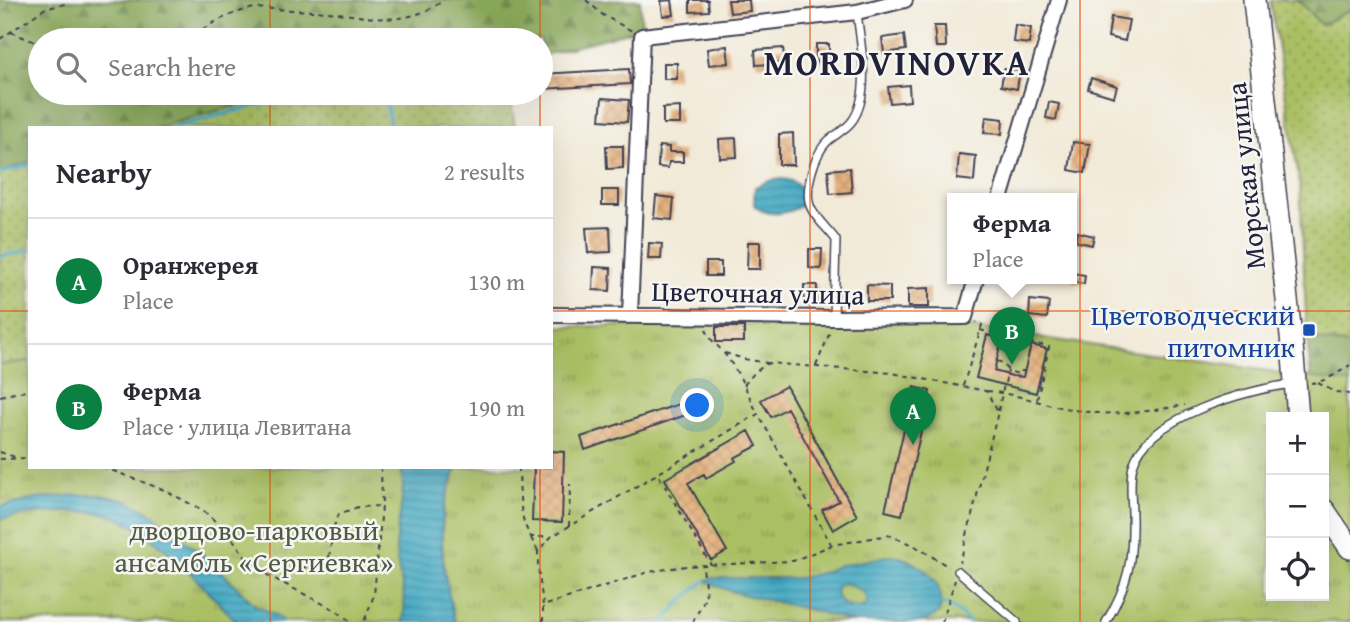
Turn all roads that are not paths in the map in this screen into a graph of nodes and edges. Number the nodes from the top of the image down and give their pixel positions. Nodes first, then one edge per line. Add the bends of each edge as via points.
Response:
1 (905, 0) edge
2 (1059, 0) edge
3 (1254, 0) edge
4 (856, 6) edge
5 (1002, 193) edge
6 (975, 284) edge
7 (553, 315) edge
8 (629, 315) junction
9 (833, 323) junction
10 (1296, 384) junction
11 (1298, 412) edge
12 (1329, 517) edge
13 (1350, 548) edge
14 (958, 571) road end
15 (1017, 622) edge
16 (1106, 622) edge

1 - 4 street
2 - 5 street
3 - 10 main road, Морская улица
4 - 8 street via 642,36
4 - 9 lane via 863,73 860,103 852,123 818,155 809,179 810,208 836,240
6 - 9 street, Цветочная улица via 965,317
7 - 8 street, Цветочная улица
8 - 9 street, Цветочная улица
10 - 11 main road, Морская улица
10 - 16 lane via 1267,387 1195,413 1161,430 1142,446 1133,467 1127,582
12 - 13 main road
14 - 15 lane

